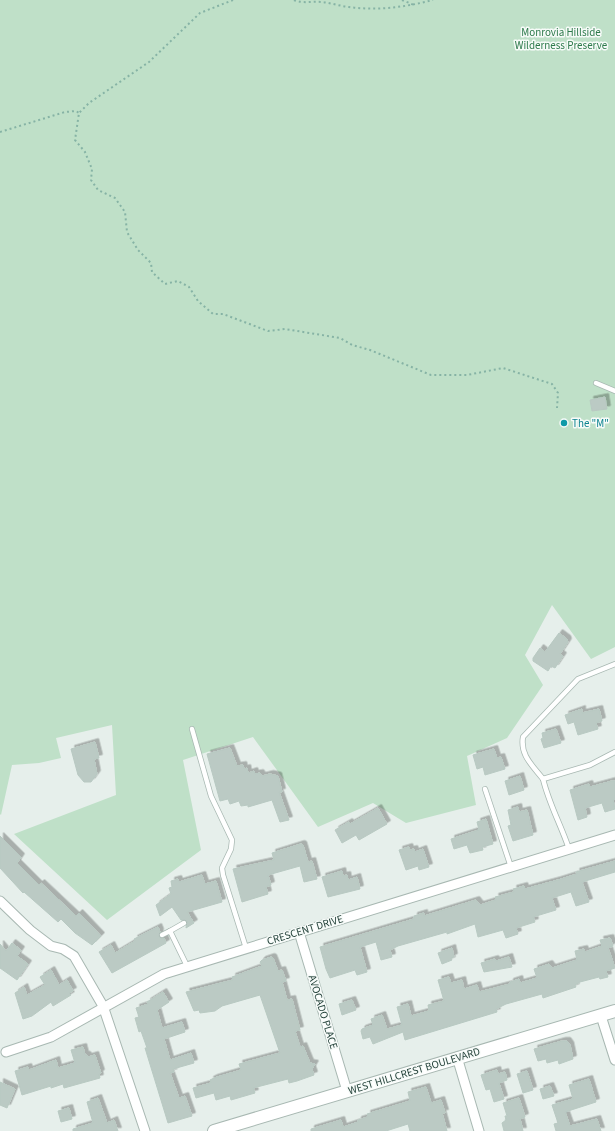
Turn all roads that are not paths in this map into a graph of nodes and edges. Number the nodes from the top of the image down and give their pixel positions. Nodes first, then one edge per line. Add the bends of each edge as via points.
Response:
1 (596, 383) dead end
2 (615, 391) edge
3 (615, 664) edge
4 (192, 729) dead end
5 (615, 752) edge
6 (543, 779) junction
7 (485, 789) dead end
8 (615, 834) edge
9 (568, 849) junction
10 (511, 867) junction
11 (0, 901) edge
12 (184, 923) dead end
13 (170, 931) junction
14 (299, 932) junction
15 (162, 935) dead end
16 (246, 948) junction
17 (187, 966) junction
18 (103, 1006) junction
19 (615, 1011) edge
20 (602, 1016) junction
21 (6, 1052) dead end
22 (457, 1058) junction
23 (615, 1060) edge
24 (347, 1091) junction
25 (145, 1131) edge
26 (214, 1131) edge
27 (479, 1131) edge

1 - 2 lane
3 - 6 lane via 578,679 523,737 522,747 528,760
4 - 16 lane via 211,796 232,840 231,849 222,868 223,876
5 - 6 lane via 590,764
6 - 9 lane via 548,800
7 - 10 lane
8 - 9 street, CRESCENT DRIVE
9 - 10 street, CRESCENT DRIVE
10 - 14 street, CRESCENT DRIVE
11 - 18 street via 51,946 63,949 74,956
12 - 13 lane
13 - 15 lane
13 - 17 lane
14 - 16 street, CRESCENT DRIVE
14 - 24 street, AVOCADO PLACE
16 - 17 street, CRESCENT DRIVE
17 - 18 street, CRESCENT DRIVE via 164,974
18 - 21 street, CRESCENT DRIVE via 51,1036
18 - 25 street
19 - 20 street, WEST HILLCREST BOULEVARD
20 - 22 street, WEST HILLCREST BOULEVARD
20 - 23 street
22 - 24 street, WEST HILLCREST BOULEVARD
22 - 27 street
24 - 26 street, WEST HILLCREST BOULEVARD

